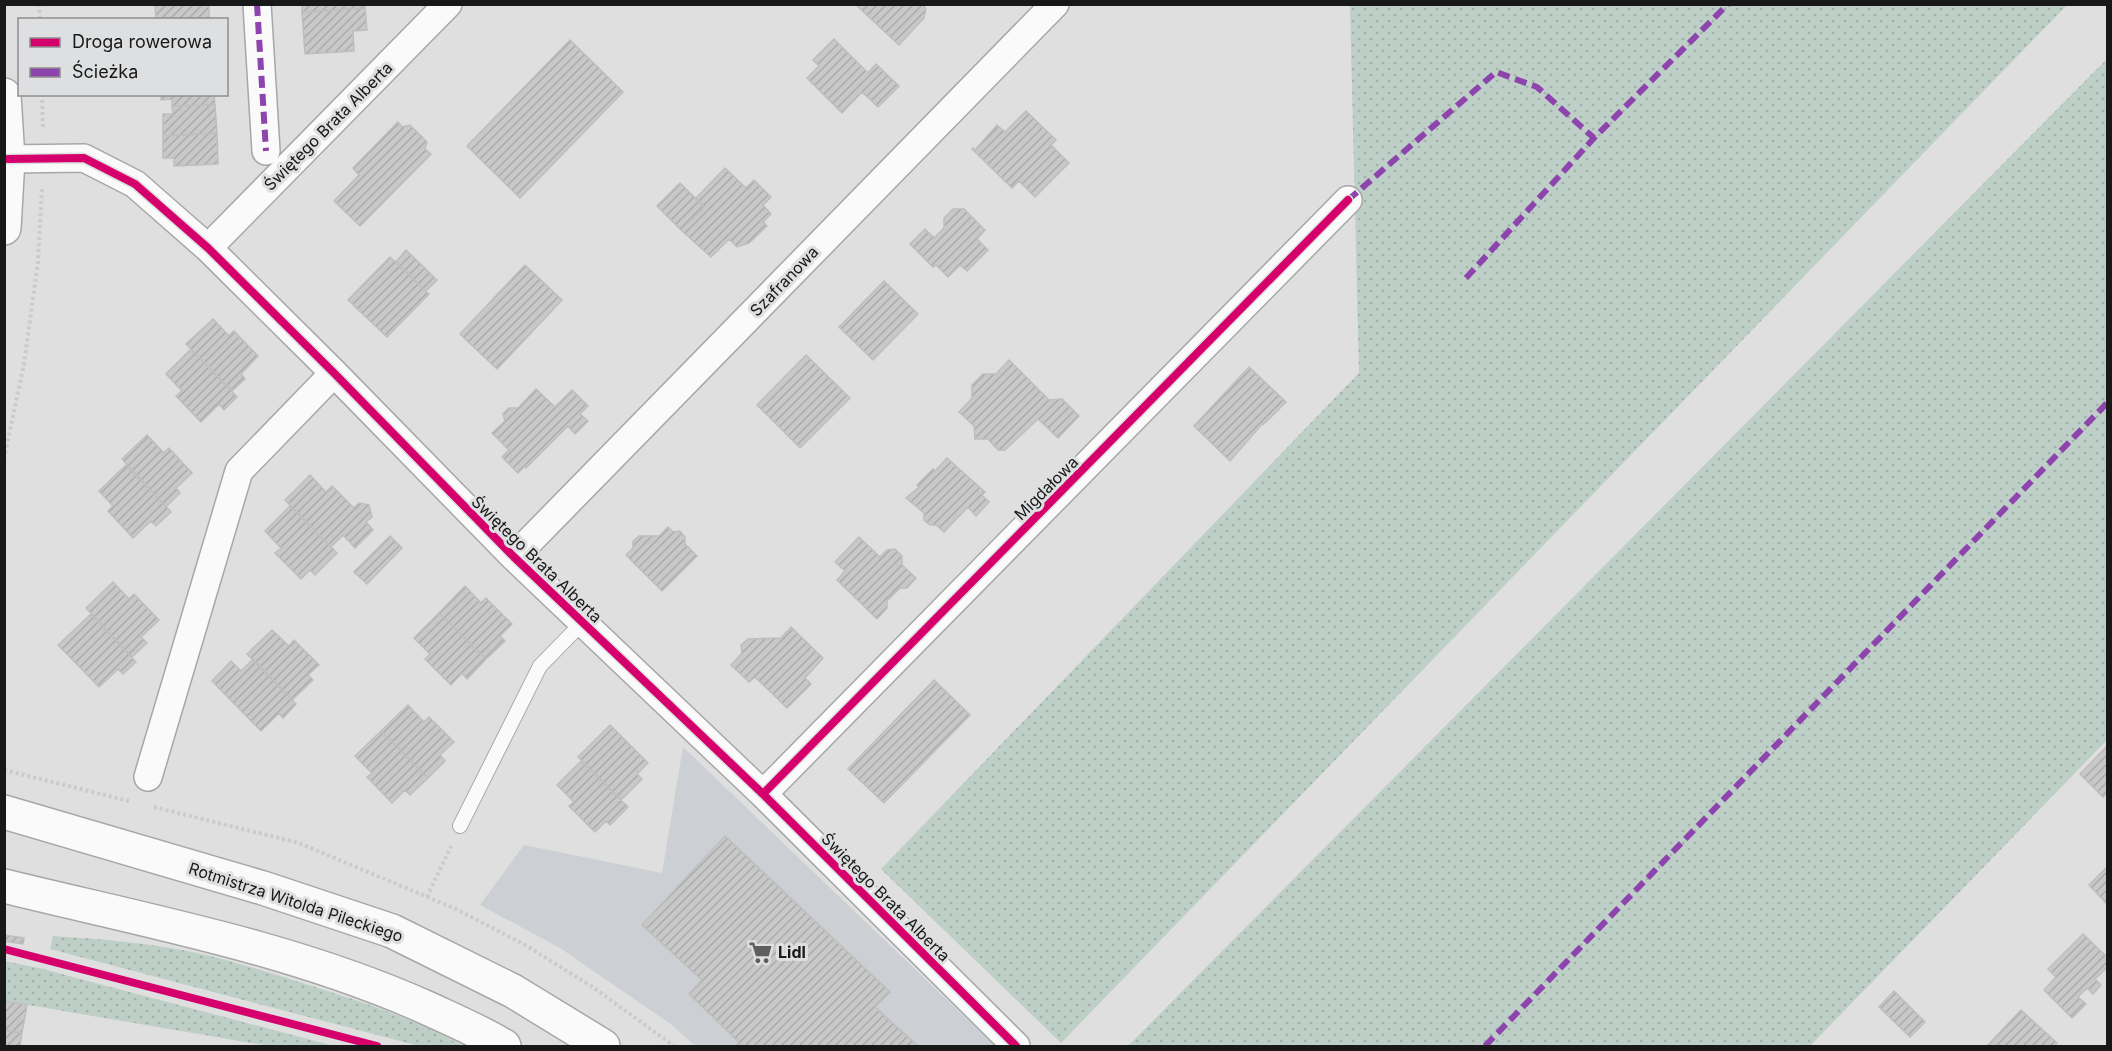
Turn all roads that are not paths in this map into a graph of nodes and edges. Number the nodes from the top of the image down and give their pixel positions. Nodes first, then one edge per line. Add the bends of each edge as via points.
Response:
1 (257, 4) edge
2 (448, 4) edge
3 (1055, 4) edge
4 (4, 95) edge
5 (266, 151) dead end
6 (8, 159) junction
7 (1348, 200) dead end
8 (4, 228) edge
9 (208, 248) junction
10 (334, 373) junction
11 (514, 557) junction
12 (583, 622) junction
13 (148, 777) dead end
14 (764, 794) junction
15 (4, 812) edge
16 (460, 826) road end
17 (4, 886) edge
18 (504, 1047) edge
19 (603, 1047) edge
20 (1016, 1047) edge

1 - 5 street
2 - 9 street, Świętego Brata Alberta
3 - 11 street, Szafranowa
4 - 6 main road
6 - 8 main road
6 - 9 street, Świętego Brata Alberta via 84,158 135,184
7 - 14 street, Migdałowa
9 - 10 street, Świętego Brata Alberta
10 - 11 street, Świętego Brata Alberta
10 - 13 street via 239,471
11 - 12 street, Świętego Brata Alberta
12 - 14 street, Świętego Brata Alberta
12 - 16 lane, Świętego Brata Alberta via 540,666
14 - 20 street, Świętego Brata Alberta
15 - 19 main road, Rotmistrza Witolda Pileckiego via 263,888 392,931 513,991
17 - 18 main road via 278,952 383,989 484,1034

